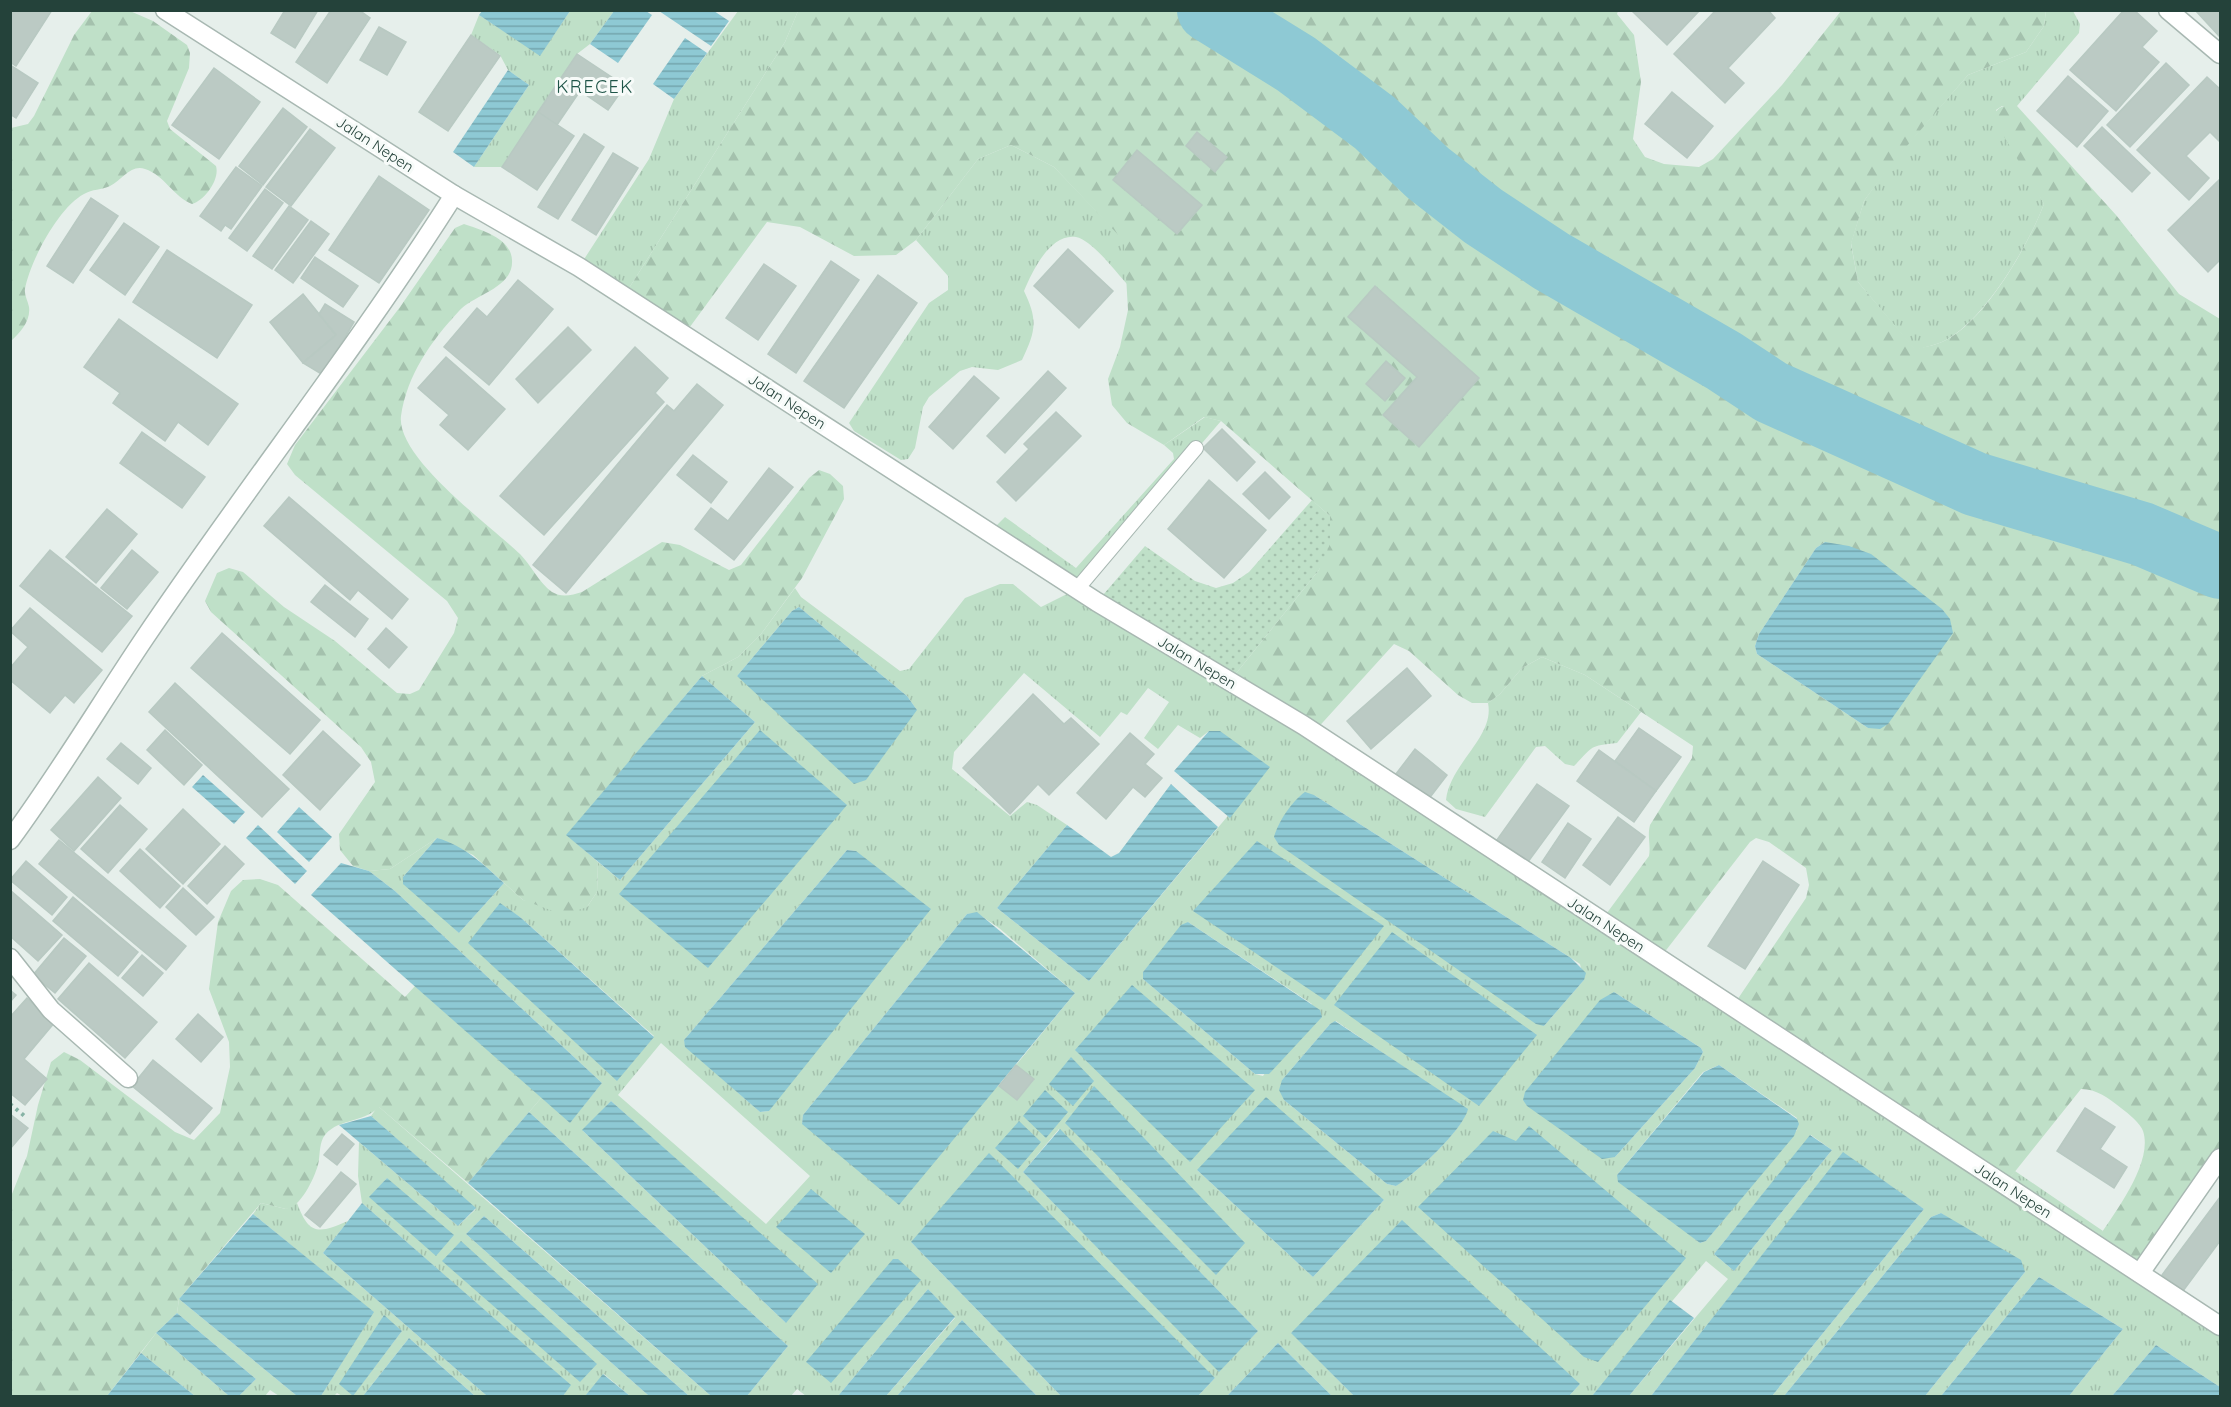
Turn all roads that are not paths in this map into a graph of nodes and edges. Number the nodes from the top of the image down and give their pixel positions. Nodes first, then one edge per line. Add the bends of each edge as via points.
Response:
1 (165, 10) edge
2 (2168, 10) edge
3 (2220, 54) edge
4 (454, 195) junction
5 (1196, 448) dead end
6 (1077, 589) junction
7 (10, 840) edge
8 (10, 958) edge
9 (128, 1078) dead end
10 (2220, 1158) edge
11 (2140, 1273) junction
12 (2220, 1326) edge

1 - 4 street, Jalan Nepen
2 - 3 street
4 - 6 street, Jalan Nepen via 579,267
4 - 7 street via 402,277 144,639 52,783
5 - 6 lane
6 - 11 street, Jalan Nepen via 1308,728
8 - 9 street via 51,1010
10 - 11 street
11 - 12 street, Jalan Nepen

